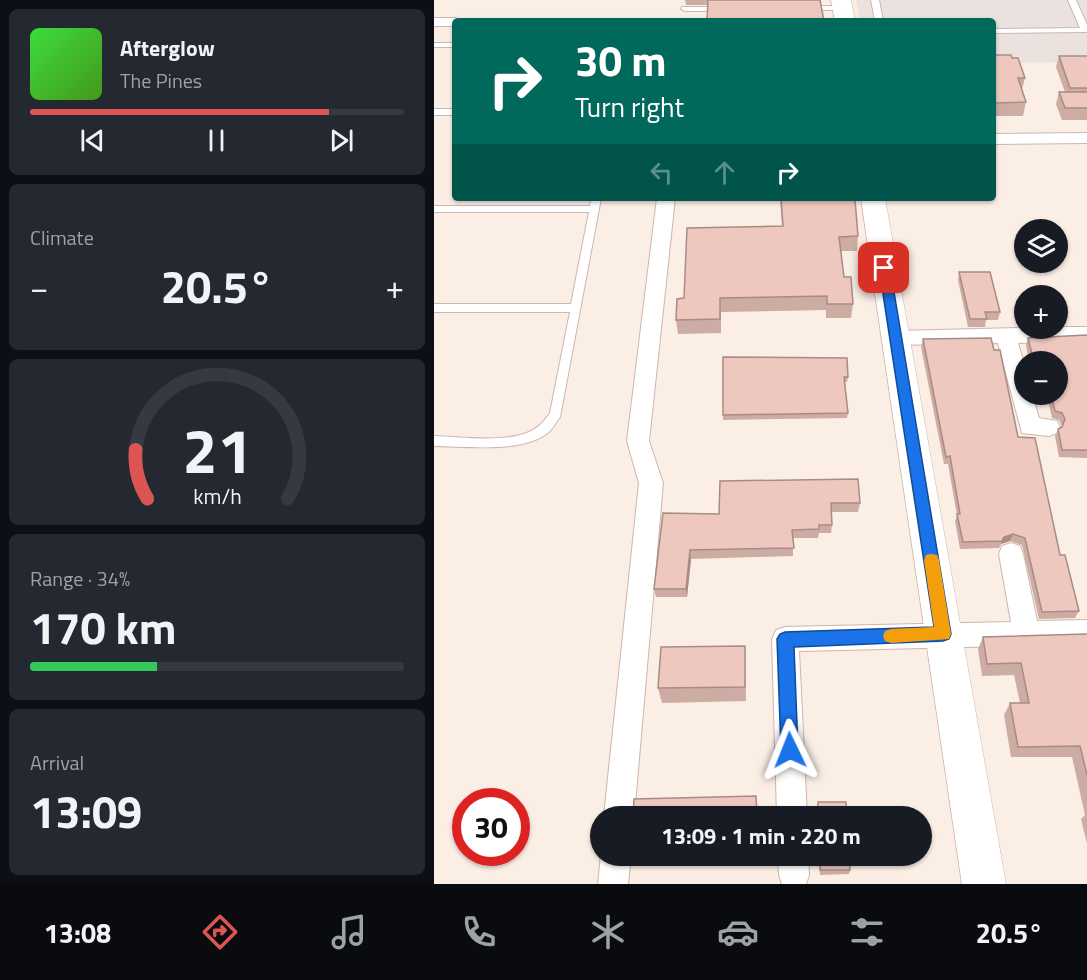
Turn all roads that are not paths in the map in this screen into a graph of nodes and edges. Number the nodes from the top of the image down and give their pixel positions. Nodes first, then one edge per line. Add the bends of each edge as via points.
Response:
1 (875, 0) edge
2 (1072, 0) edge
3 (797, 8) edge
4 (685, 9) dead end
5 (730, 9) edge
6 (843, 10) edge
7 (878, 18) edge
8 (434, 22) edge
9 (452, 22) edge
10 (996, 31) edge
11 (452, 45) edge
12 (435, 47) edge
13 (434, 112) edge
14 (452, 112) edge
15 (1088, 138) edge
16 (996, 139) edge
17 (666, 201) edge
18 (873, 201) edge
19 (595, 204) edge
20 (434, 209) edge
21 (434, 308) edge
22 (575, 309) junction
23 (1088, 334) edge
24 (1006, 335) junction
25 (896, 338) junction
26 (1030, 427) dead end
27 (434, 441) edge
28 (1011, 554) dead end
29 (1088, 632) edge
30 (1026, 633) junction
31 (943, 634) junction
32 (620, 806) edge
33 (792, 806) edge
34 (615, 866) edge
35 (613, 884) edge
36 (984, 884) edge

1 - 7 lane
2 - 10 lane via 1085,30
3 - 6 lane
4 - 5 lane
8 - 9 street
11 - 12 lane
13 - 14 lane
15 - 16 street
17 - 32 street via 638,441 652,483
18 - 25 street
19 - 20 lane
19 - 22 lane
21 - 22 lane
22 - 27 lane via 556,414 543,430 506,441
23 - 24 street
24 - 25 street
24 - 26 street
25 - 31 street
28 - 30 street
29 - 30 street
30 - 31 street
31 - 33 street via 785,639
31 - 36 street
34 - 35 street

